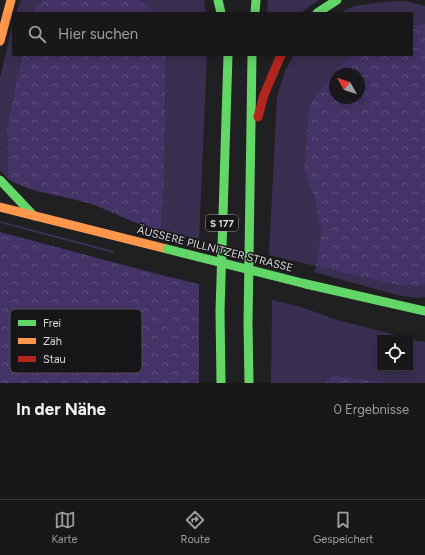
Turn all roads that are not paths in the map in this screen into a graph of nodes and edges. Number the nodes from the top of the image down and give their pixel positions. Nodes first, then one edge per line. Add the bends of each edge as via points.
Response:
1 (11, 0) edge
2 (218, 0) edge
3 (256, 0) edge
4 (337, 0) edge
5 (221, 12) edge
6 (255, 12) edge
7 (319, 12) edge
8 (0, 41) edge
9 (252, 56) edge
10 (281, 56) edge
11 (227, 58) edge
12 (250, 142) junction
13 (0, 180) edge
14 (0, 207) edge
15 (34, 216) junction
16 (425, 311) edge
17 (221, 383) edge
18 (249, 383) edge

1 - 8 main road
2 - 5 main road
3 - 6 main road
4 - 7 main road
9 - 12 main road, S 177
10 - 12 main road via 264,95
11 - 17 main road, S 177 via 220,311
12 - 18 main road, S 177
13 - 15 main road
14 - 15 main road, ÄUSSERE PILLNITZER STRASSE
15 - 16 main road, ÄUSSERE PILLNITZER STRASSE, bridge

